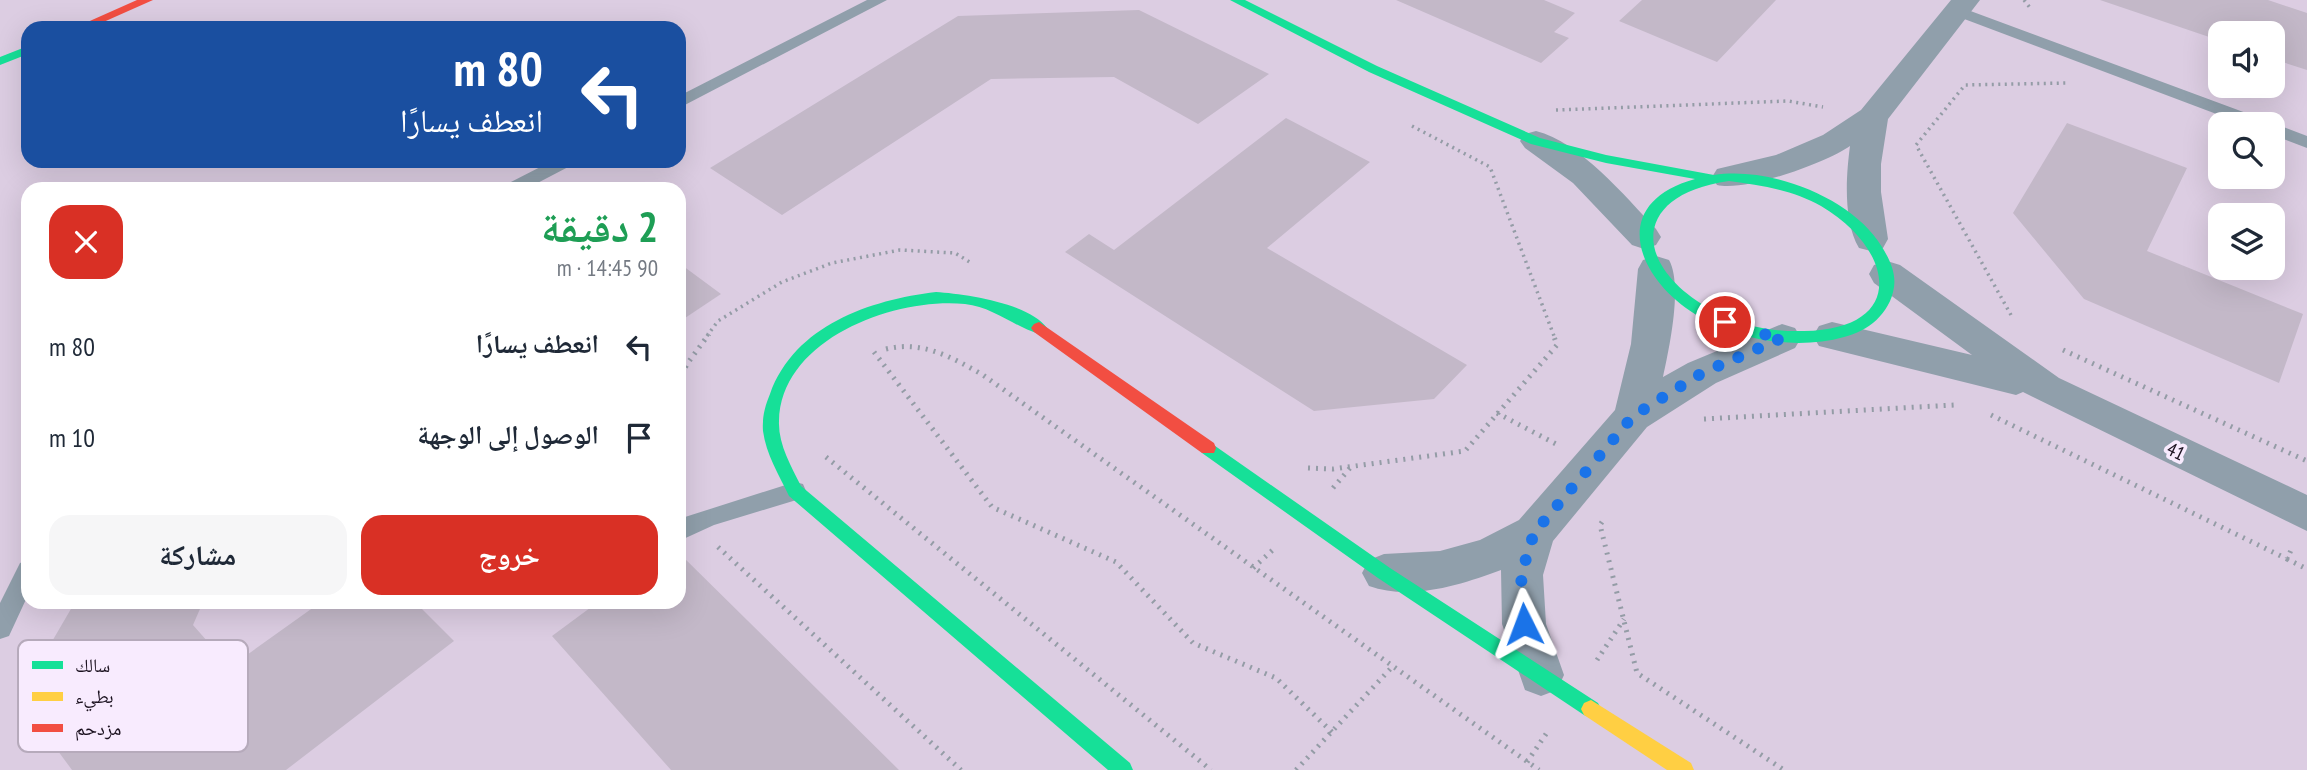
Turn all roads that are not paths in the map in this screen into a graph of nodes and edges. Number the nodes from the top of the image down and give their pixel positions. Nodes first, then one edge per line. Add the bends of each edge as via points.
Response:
1 (148, 0) edge
2 (879, 0) edge
3 (1236, 0) edge
4 (1961, 6) edge
5 (97, 21) edge
6 (21, 53) edge
7 (0, 61) edge
8 (686, 99) edge
9 (2227, 112) edge
10 (1872, 117) junction
11 (2285, 134) edge
12 (1536, 141) junction
13 (2307, 142) edge
14 (552, 168) edge
15 (1722, 178) junction
16 (525, 182) edge
17 (1871, 239) junction
18 (1650, 253) junction
19 (1887, 274) junction
20 (1832, 336) junction
21 (1782, 338) junction
22 (2045, 388) junction
23 (1633, 416) junction
24 (795, 491) junction
25 (2307, 514) edge
26 (686, 527) edge
27 (1534, 533) junction
28 (1384, 573) junction
29 (21, 584) edge
30 (0, 628) edge
31 (1541, 675) junction
32 (1123, 770) edge
33 (1684, 770) edge

1 - 5 street
2 - 8 lane
3 - 12 street via 1373,69
4 - 9 lane
4 - 10 street
6 - 7 street
10 - 15 street via 1834,142 1786,163
10 - 17 street via 1863,167
11 - 13 lane
12 - 15 street via 1606,159
12 - 18 street via 1585,175
14 - 16 lane
15 - 17 street via 1769,181 1809,194 1844,214
15 - 18 street via 1685,185 1663,197 1649,215
17 - 19 street
18 - 21 street via 1677,293 1707,314 1743,330
18 - 23 street via 1656,305 1652,342
19 - 20 street via 1886,295 1876,313 1857,327
19 - 22 street
20 - 21 street
20 - 22 street
21 - 23 street via 1702,373
22 - 25 street, 41
23 - 27 street
24 - 26 lane
24 - 28 street via 782,473 769,435 775,397 795,361 828,330 869,309 915,298 961,298 1004,308 1040,329
24 - 32 street
27 - 28 street via 1490,556 1440,570
27 - 31 street via 1521,575 1524,624
28 - 31 street
29 - 30 lane
31 - 33 street

